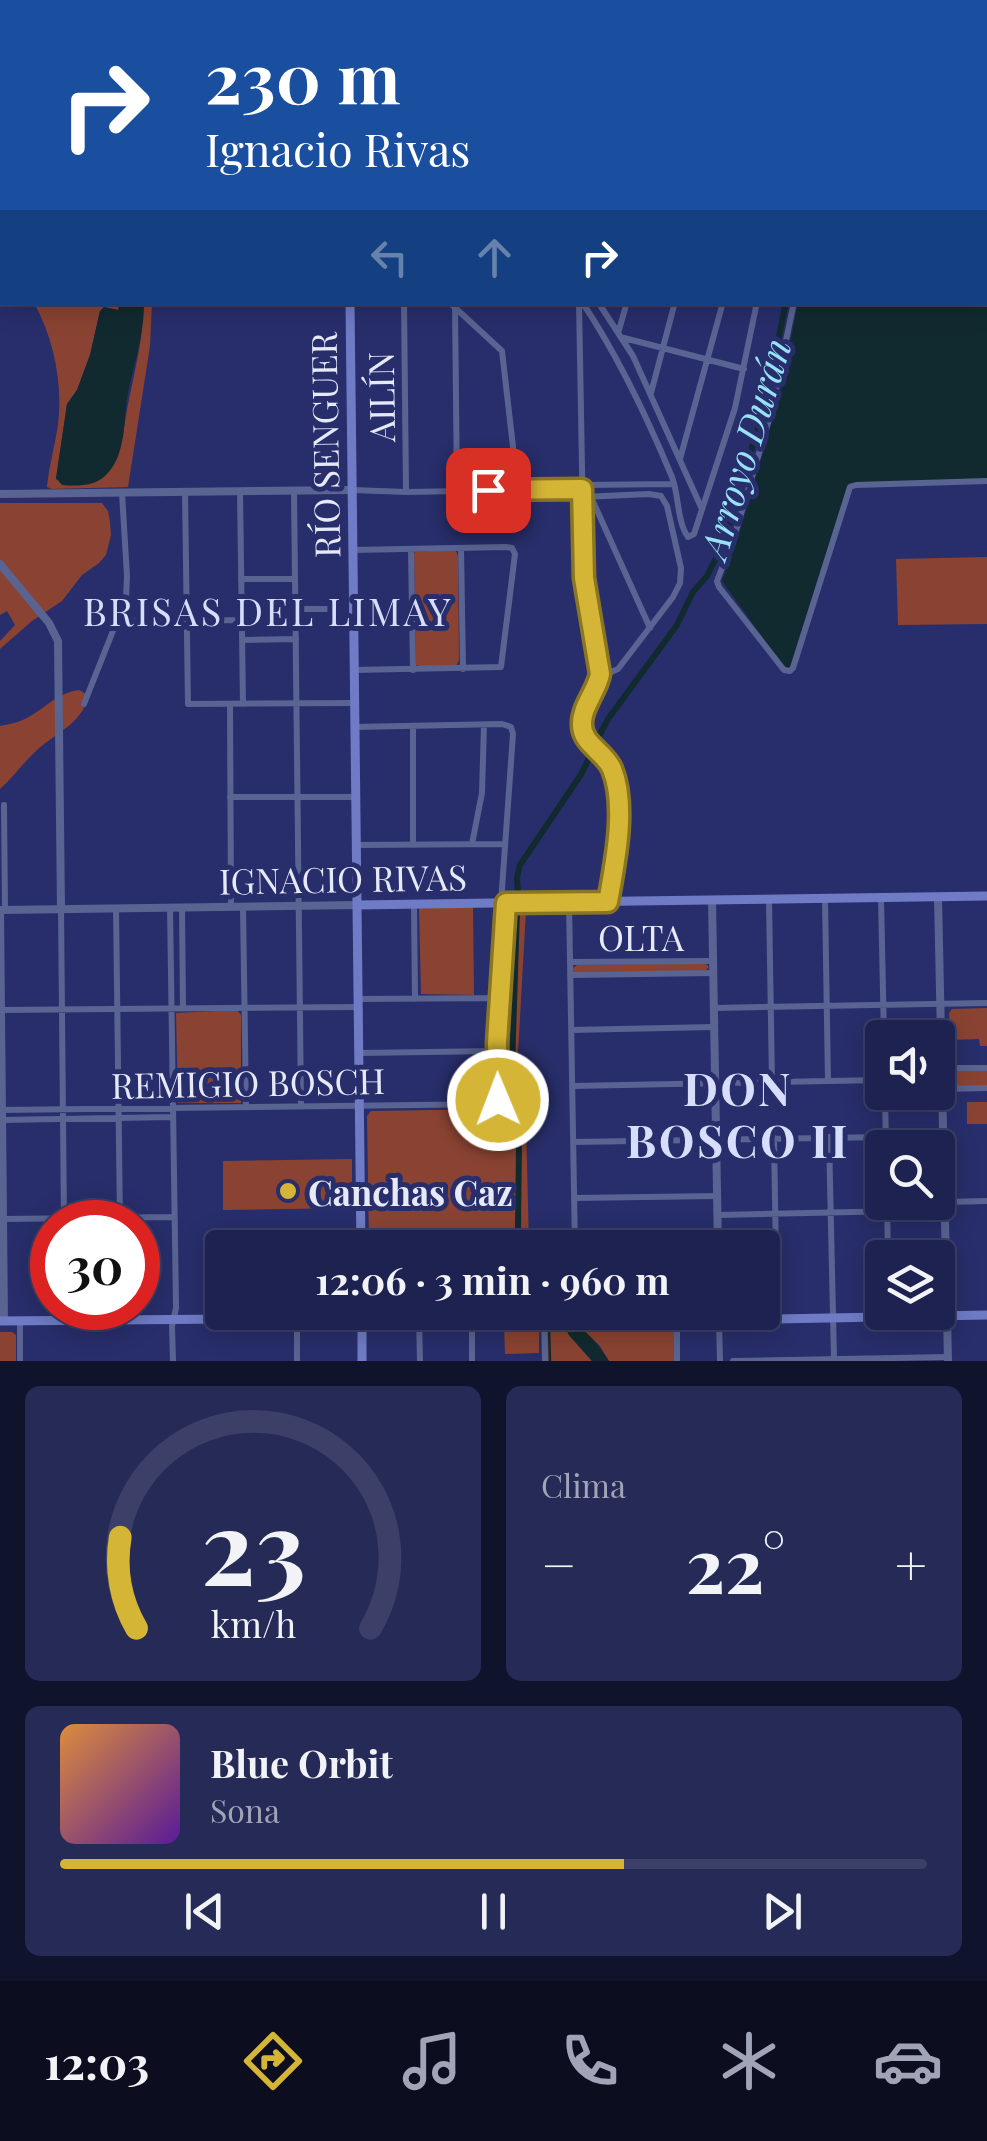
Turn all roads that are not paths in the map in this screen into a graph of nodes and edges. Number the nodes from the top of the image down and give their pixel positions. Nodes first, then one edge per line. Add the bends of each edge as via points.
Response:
1 (350, 305) edge
2 (404, 305) edge
3 (452, 305) edge
4 (580, 305) edge
5 (582, 305) edge
6 (600, 305) edge
7 (626, 305) edge
8 (675, 305) edge
9 (722, 305) edge
10 (757, 305) edge
11 (793, 305) edge
12 (621, 334) junction
13 (663, 348) junction
14 (707, 360) junction
15 (744, 369) junction
16 (651, 395) junction
17 (679, 457) junction
18 (664, 460) junction
19 (987, 482) edge
20 (674, 484) junction
21 (294, 490) junction
22 (352, 490) junction
23 (518, 490) junction
24 (240, 491) junction
25 (457, 491) junction
26 (184, 492) junction
27 (406, 492) junction
28 (584, 492) junction
29 (122, 493) junction
30 (0, 494) edge
31 (661, 496) junction
32 (702, 508) junction
33 (412, 548) junction
34 (461, 548) junction
35 (352, 550) junction
36 (0, 564) edge
37 (295, 578) junction
38 (241, 580) junction
39 (296, 609) junction
40 (335, 609) dead end
41 (242, 620) junction
42 (187, 621) junction
43 (118, 622) junction
44 (650, 628) junction
45 (296, 639) junction
46 (242, 640) junction
47 (463, 669) junction
48 (354, 670) junction
49 (413, 670) junction
50 (600, 674) junction
51 (297, 703) junction
52 (354, 703) junction
53 (84, 704) dead end
54 (230, 704) junction
55 (242, 704) junction
56 (484, 725) junction
57 (413, 726) junction
58 (354, 727) junction
59 (230, 797) junction
60 (298, 797) junction
61 (355, 797) junction
62 (4, 805) dead end
63 (413, 844) junction
64 (472, 844) junction
65 (505, 844) junction
66 (356, 845) junction
67 (987, 896) edge
68 (938, 897) junction
69 (881, 898) junction
70 (825, 899) junction
71 (712, 900) junction
72 (769, 900) junction
73 (569, 902) junction
74 (608, 902) junction
75 (503, 903) junction
76 (357, 904) junction
77 (414, 904) junction
78 (232, 906) junction
79 (243, 906) junction
80 (298, 906) junction
81 (170, 907) junction
82 (182, 907) junction
83 (116, 908) junction
84 (60, 909) junction
85 (3, 910) edge
86 (714, 961) junction
87 (570, 962) junction
88 (714, 973) junction
89 (570, 976) junction
90 (500, 998) junction
91 (416, 999) junction
92 (358, 1003) junction
93 (987, 1003) edge
94 (941, 1004) junction
95 (883, 1005) junction
96 (827, 1006) junction
97 (771, 1007) junction
98 (183, 1008) junction
99 (244, 1008) junction
100 (300, 1008) junction
101 (714, 1008) junction
102 (172, 1009) junction
103 (0, 1010) edge
104 (62, 1010) junction
105 (118, 1010) junction
106 (883, 1020) edge
107 (941, 1020) edge
108 (714, 1027) junction
109 (571, 1030) junction
110 (497, 1051) junction
111 (358, 1053) junction
112 (955, 1068) edge
113 (987, 1068) edge
114 (865, 1080) edge
115 (828, 1081) junction
116 (772, 1082) junction
117 (715, 1083) junction
118 (572, 1086) junction
119 (987, 1088) edge
120 (955, 1089) edge
121 (246, 1106) junction
122 (301, 1106) junction
123 (359, 1106) junction
124 (173, 1107) junction
125 (118, 1108) junction
126 (62, 1109) junction
127 (1, 1113) edge
128 (173, 1117) junction
129 (118, 1118) junction
130 (62, 1119) junction
131 (865, 1137) edge
132 (774, 1138) junction
133 (829, 1138) junction
134 (716, 1140) junction
135 (573, 1142) junction
136 (717, 1196) junction
137 (574, 1198) junction
138 (64, 1200) edge
139 (120, 1200) edge
140 (987, 1201) edge
141 (955, 1205) edge
142 (865, 1209) edge
143 (831, 1212) junction
144 (776, 1214) junction
145 (718, 1215) junction
146 (174, 1217) junction
147 (3, 1218) junction
148 (160, 1218) edge
149 (30, 1219) edge
150 (361, 1230) edge
151 (574, 1230) edge
152 (718, 1230) edge
153 (776, 1230) edge
154 (987, 1315) edge
155 (865, 1316) edge
156 (955, 1316) edge
157 (833, 1318) junction
158 (160, 1319) edge
159 (174, 1319) junction
160 (205, 1319) edge
161 (780, 1319) edge
162 (2, 1321) edge
163 (20, 1321) junction
164 (30, 1321) edge
165 (297, 1330) edge
166 (362, 1330) edge
167 (419, 1330) edge
168 (472, 1330) edge
169 (544, 1330) edge
170 (677, 1330) edge
171 (719, 1330) edge
172 (947, 1330) edge
173 (834, 1359) edge
174 (948, 1359) edge
175 (906, 1360) edge
176 (20, 1361) edge
177 (173, 1361) edge
178 (297, 1361) edge
179 (362, 1361) edge
180 (420, 1361) edge
181 (472, 1361) edge
182 (544, 1361) edge
183 (677, 1361) edge
184 (720, 1361) edge
185 (733, 1361) edge
186 (765, 1361) edge

1 - 22 main road, RÍO SENGUER
2 - 27 street, AILÍN
3 - 23 street via 502,351
3 - 25 street
4 - 28 street
5 - 18 street via 617,356
6 - 12 street
7 - 12 street
8 - 13 street
9 - 14 street
10 - 15 street
11 - 19 street via 771,413 717,581 784,670 792,669 850,487
12 - 13 street
12 - 16 street
13 - 14 street
13 - 16 street
14 - 15 street
14 - 17 street
15 - 32 street
16 - 17 street
17 - 18 street
17 - 32 street
18 - 20 street
20 - 28 street
20 - 31 street
20 - 32 street via 686,536 694,534
21 - 22 street
21 - 24 street
21 - 37 street
22 - 27 street
22 - 35 main road, RÍO SENGUER
23 - 25 street
23 - 28 street
24 - 26 street
24 - 38 street
25 - 27 street
26 - 29 street
26 - 42 street
28 - 31 street
28 - 44 street
28 - 50 street via 584,578
29 - 30 street
29 - 43 street via 128,586
31 - 44 street via 681,575
33 - 34 street
33 - 35 street
33 - 49 street
34 - 47 street
34 - 47 street via 506,547 516,554 502,667
35 - 48 main road, RÍO SENGUER
36 - 84 street via 58,642
37 - 38 street
37 - 39 street
38 - 41 street
39 - 40 street
39 - 45 street
41 - 42 street
41 - 46 street
42 - 43 street
42 - 54 street via 188,704
43 - 53 street
44 - 50 street via 618,669
45 - 46 street
45 - 51 street
46 - 55 street
47 - 49 street
48 - 49 street
48 - 52 main road, RÍO SENGUER
50 - 74 street via 582,727 609,763 616,788 618,844
51 - 52 street
51 - 55 street
51 - 60 street
52 - 58 main road, RÍO SENGUER
54 - 55 street
54 - 59 street
56 - 57 street
56 - 64 street
56 - 65 street via 506,724 513,734
57 - 58 street
57 - 63 street
58 - 61 main road, RÍO SENGUER
59 - 60 street
59 - 78 street
60 - 61 street
60 - 80 street
61 - 66 main road, RÍO SENGUER
62 - 85 street
63 - 64 street
63 - 66 street
64 - 65 street
65 - 75 street
66 - 76 main road, RÍO SENGUER
67 - 68 main road, IGNACIO RIVAS
68 - 69 main road, IGNACIO RIVAS
68 - 94 street
69 - 70 main road, IGNACIO RIVAS
69 - 95 street
70 - 72 main road, IGNACIO RIVAS
70 - 96 street
71 - 72 main road, IGNACIO RIVAS
71 - 74 main road, IGNACIO RIVAS
71 - 86 street
72 - 97 street
73 - 74 main road, IGNACIO RIVAS
73 - 75 main road, IGNACIO RIVAS
73 - 87 street
75 - 77 main road, IGNACIO RIVAS
75 - 90 street
76 - 77 main road, IGNACIO RIVAS
76 - 80 street, IGNACIO RIVAS
76 - 92 main road, RÍO SENGUER
77 - 91 street
78 - 79 street, IGNACIO RIVAS
78 - 82 street, IGNACIO RIVAS
79 - 80 street, IGNACIO RIVAS
79 - 99 street
80 - 100 street
81 - 82 street, IGNACIO RIVAS
81 - 83 street, IGNACIO RIVAS
81 - 102 street
82 - 98 street
83 - 84 street, IGNACIO RIVAS
83 - 105 street
84 - 85 street, IGNACIO RIVAS
84 - 104 street
85 - 103 street
86 - 87 street, OLTA
86 - 88 street
87 - 89 street
88 - 89 street, OLTA
88 - 101 street
89 - 109 street
90 - 91 street
90 - 110 street
91 - 92 street
92 - 100 street
92 - 111 main road, RÍO SENGUER
93 - 94 street
94 - 95 street
94 - 107 street
95 - 96 street
95 - 106 street
96 - 97 street
96 - 115 street
97 - 101 street
97 - 116 street
98 - 99 street
98 - 102 street
99 - 100 street
99 - 121 street
100 - 122 street
101 - 108 street
102 - 105 street
102 - 124 street
103 - 104 street
103 - 127 street
104 - 105 street
104 - 126 street
105 - 125 street
108 - 109 street
108 - 117 street
109 - 118 street
110 - 111 street
110 - 123 street, REMIGIO BOSCH via 496,1103
111 - 123 main road, RÍO SENGUER
112 - 113 street
114 - 115 street
115 - 116 street
116 - 117 street
117 - 118 street
117 - 134 street
118 - 135 street
119 - 120 street
121 - 122 street, REMIGIO BOSCH
121 - 124 street, REMIGIO BOSCH
122 - 123 street, REMIGIO BOSCH
123 - 150 main road, RÍO SENGUER
124 - 125 street, REMIGIO BOSCH
124 - 128 street
125 - 126 street, REMIGIO BOSCH
125 - 129 street
126 - 127 street, REMIGIO BOSCH
126 - 130 street
127 - 130 street, REMIGIO BOSCH
127 - 147 street
128 - 129 street, REMIGIO BOSCH
128 - 146 street
129 - 130 street, REMIGIO BOSCH
129 - 139 street
130 - 138 street
131 - 133 street
132 - 133 street
132 - 134 street
132 - 144 street
133 - 143 street
134 - 135 street
134 - 136 street
135 - 137 street
136 - 137 street
136 - 145 street
137 - 151 street
140 - 141 street
142 - 143 street
143 - 144 street
143 - 157 street
144 - 145 street
144 - 153 street
145 - 152 street
146 - 148 street
146 - 159 street
147 - 149 street
147 - 162 street
154 - 156 main road
155 - 157 main road
157 - 161 main road
157 - 173 street
158 - 159 main road
159 - 160 main road
159 - 177 street
162 - 163 main road
163 - 164 main road
163 - 176 street
165 - 178 street
166 - 179 main road
167 - 180 street
168 - 181 street
169 - 182 street
170 - 183 street
171 - 184 street
172 - 174 street
173 - 175 street
173 - 186 street
174 - 175 street
185 - 186 street

